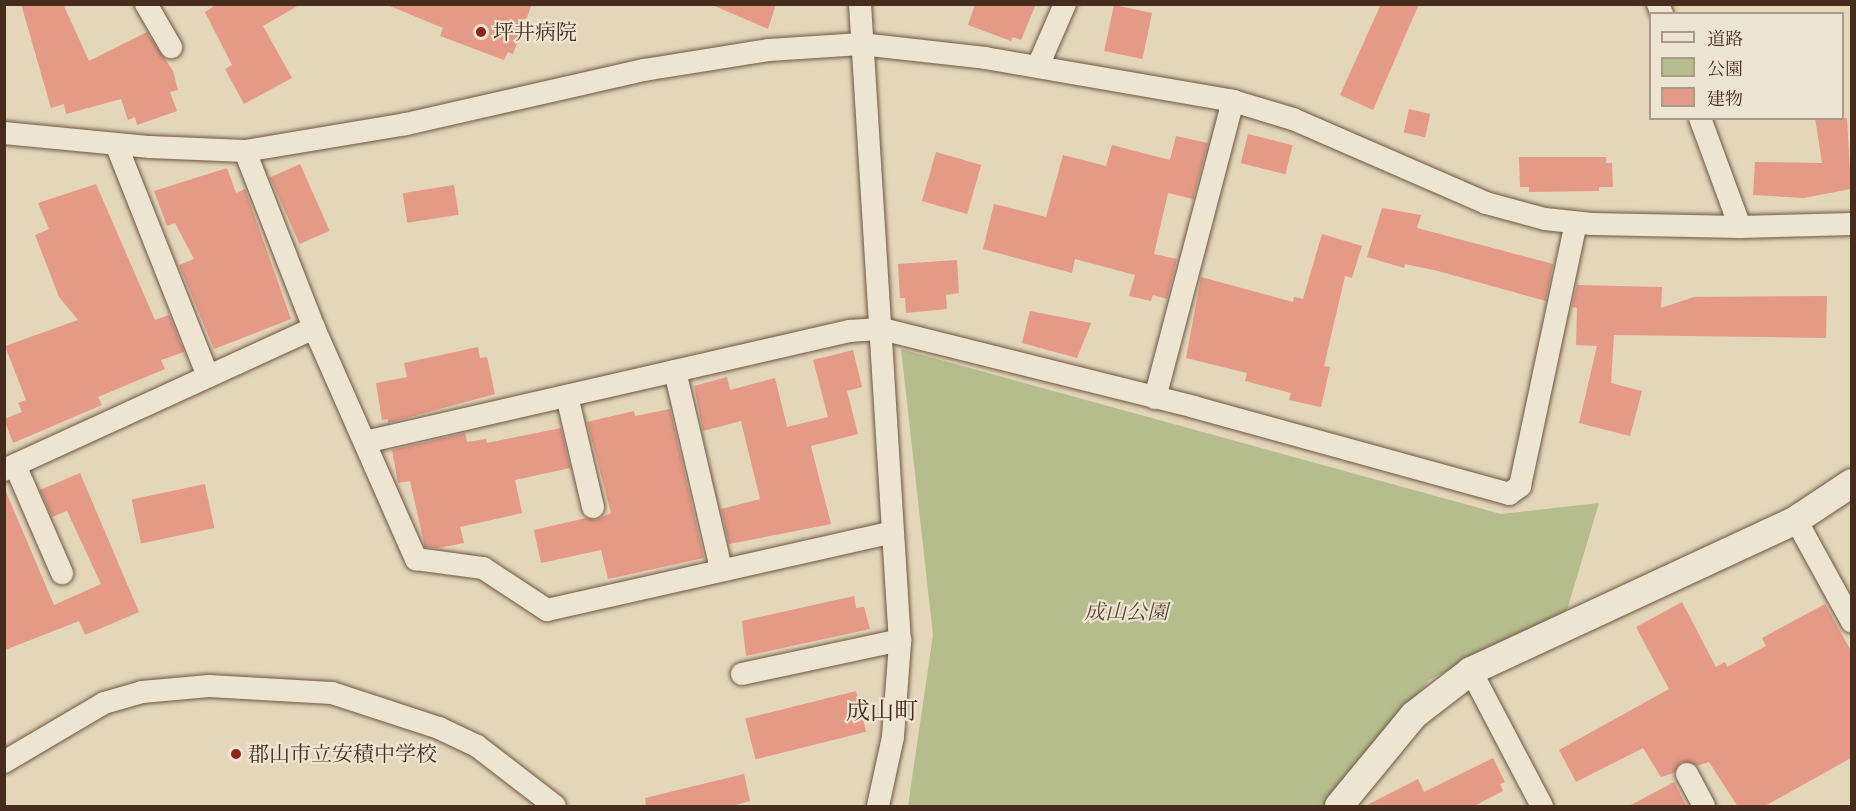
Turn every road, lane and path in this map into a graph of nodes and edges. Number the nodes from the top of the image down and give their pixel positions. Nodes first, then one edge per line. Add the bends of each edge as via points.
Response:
1 (146, 4) edge
2 (860, 4) edge
3 (1065, 4) edge
4 (861, 44) junction
5 (171, 46) dead end
6 (1038, 66) junction
7 (1233, 101) junction
8 (1701, 120) edge
9 (4, 133) edge
10 (116, 144) junction
11 (245, 151) junction
12 (1576, 223) junction
13 (1851, 224) edge
14 (1740, 228) junction
15 (314, 328) junction
16 (882, 329) junction
17 (675, 371) junction
18 (208, 376) junction
19 (567, 396) junction
20 (1155, 398) junction
21 (365, 442) junction
22 (10, 467) edge
23 (1851, 483) edge
24 (593, 507) dead end
25 (1796, 520) junction
26 (892, 532) junction
27 (721, 568) junction
28 (62, 573) dead end
29 (1851, 622) edge
30 (900, 640) junction
31 (1471, 671) junction
32 (742, 674) dead end
33 (4, 762) edge
34 (1687, 774) dead end
35 (555, 807) edge
36 (878, 807) edge
37 (1339, 807) edge
38 (1542, 807) edge
39 (1704, 807) edge

1 - 5 street
2 - 4 street
3 - 6 street
4 - 6 street
4 - 11 street via 769,51 644,70 395,126
4 - 16 street
6 - 7 street
7 - 12 street via 1293,119 1486,203
7 - 20 street
8 - 14 street
9 - 10 street
10 - 11 street
10 - 18 street
11 - 15 street
12 - 14 street
12 - 20 street via 1520,486 1514,492 1495,493
13 - 14 street
15 - 18 street
15 - 21 street
16 - 17 street via 850,331
16 - 20 street
16 - 26 street
17 - 19 street
17 - 27 street
18 - 22 street
19 - 21 street
19 - 24 street
21 - 27 street via 416,559 483,568 547,610
22 - 28 street
23 - 25 street
25 - 29 street
25 - 31 street
26 - 27 street
26 - 30 street
30 - 32 street
30 - 36 street via 893,737
31 - 37 street via 1414,715
31 - 38 street
33 - 35 street via 104,704 142,692 209,686 332,693 439,728 477,746
34 - 39 street

